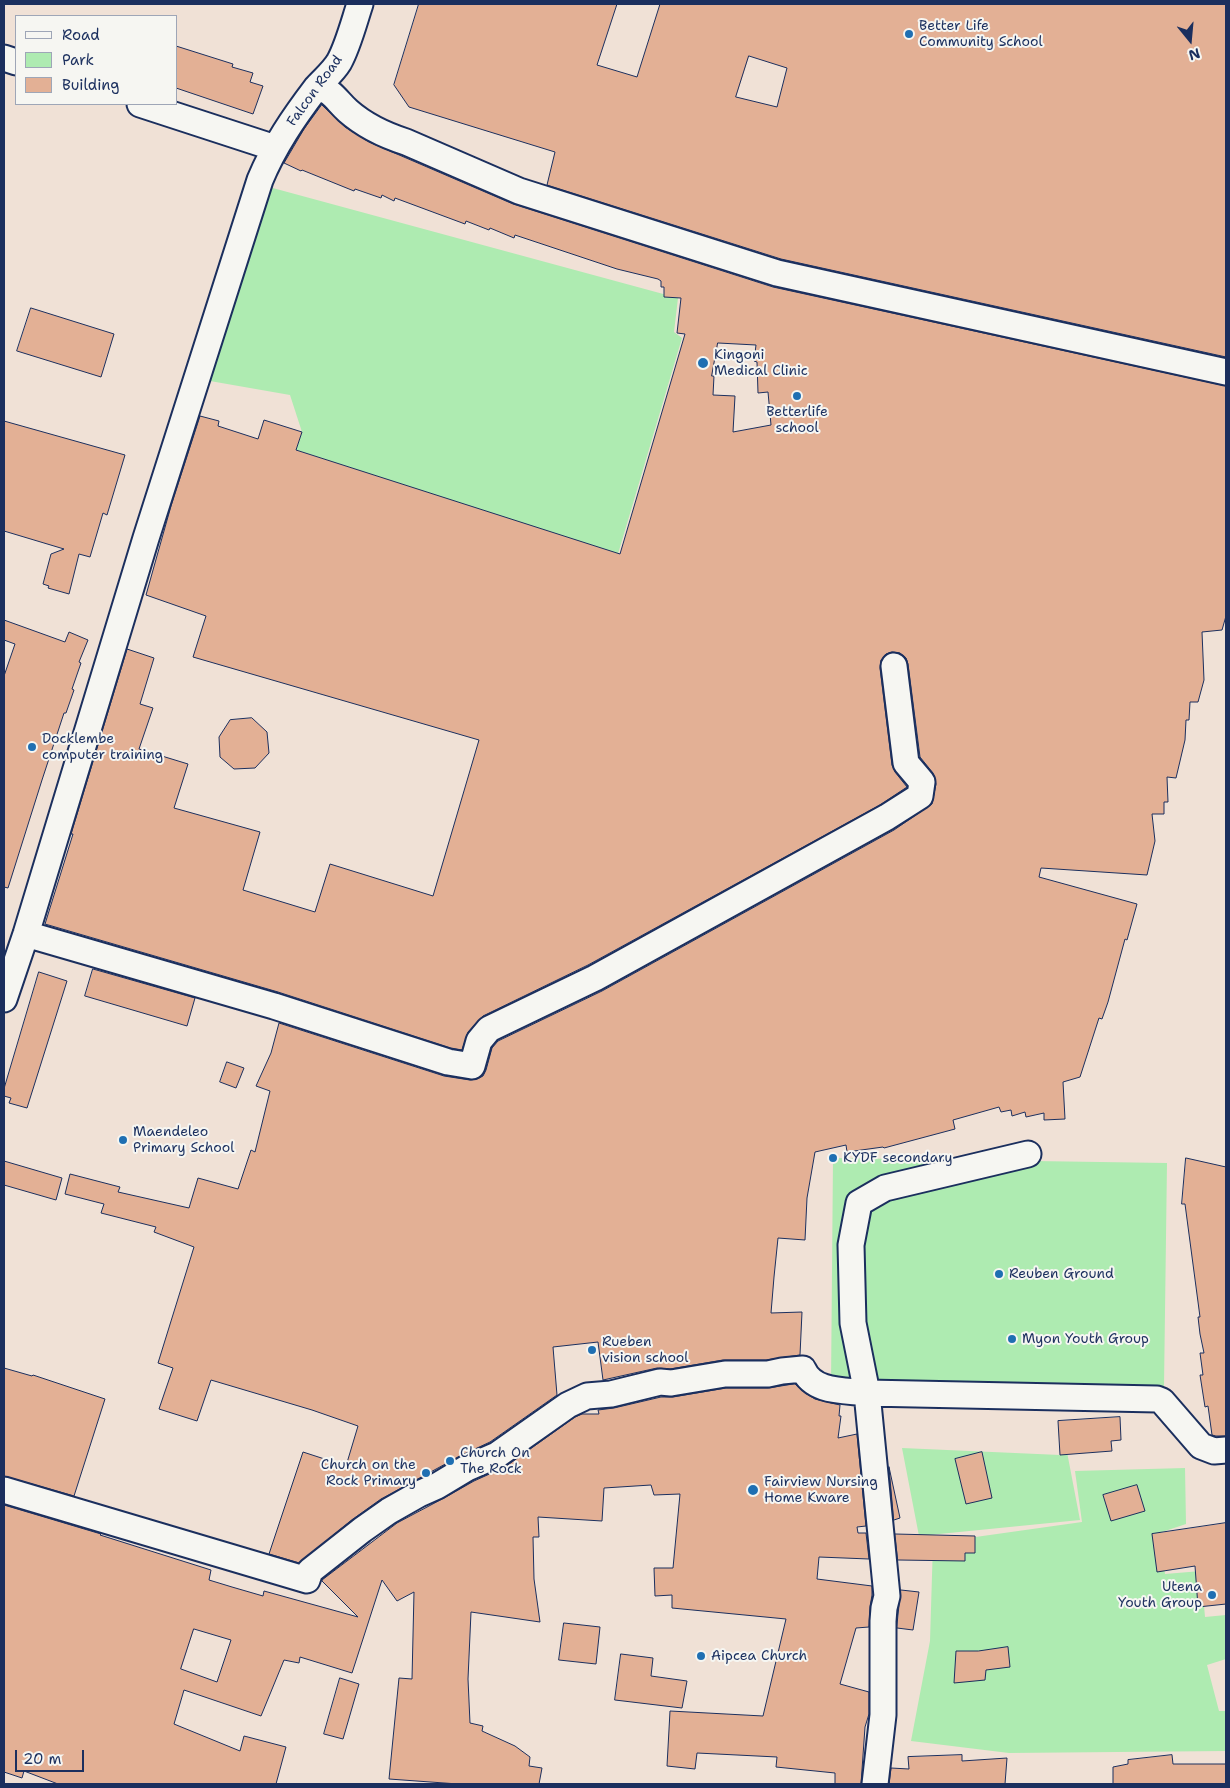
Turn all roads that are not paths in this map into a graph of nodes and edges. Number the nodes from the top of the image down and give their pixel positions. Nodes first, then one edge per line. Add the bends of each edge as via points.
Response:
1 (360, 4) edge
2 (318, 86) junction
3 (143, 105) edge
4 (275, 148) junction
5 (1226, 372) edge
6 (894, 666) dead end
7 (26, 934) junction
8 (4, 999) edge
9 (1028, 1154) dead end
10 (867, 1393) junction
11 (1226, 1450) edge
12 (4, 1490) edge
13 (876, 1784) edge

1 - 2 street, Falcon Road via 342,57
2 - 4 street, Falcon Road
2 - 5 street via 329,90 363,123 519,191 777,273
3 - 4 street
4 - 7 street, Falcon Road via 260,180 149,529
6 - 7 street via 906,763 922,782 920,796 604,973 489,1029 479,1042 472,1066 448,1062 274,1006
7 - 8 street, Falcon Road
9 - 10 street via 885,1188 859,1203 851,1245 853,1322
10 - 11 street via 1157,1399 1201,1446 1214,1451
10 - 12 street via 819,1387 807,1378 803,1369 660,1382 611,1394 587,1396 497,1455 389,1511 310,1571 307,1580
10 - 13 street via 888,1596 883,1621 883,1714

